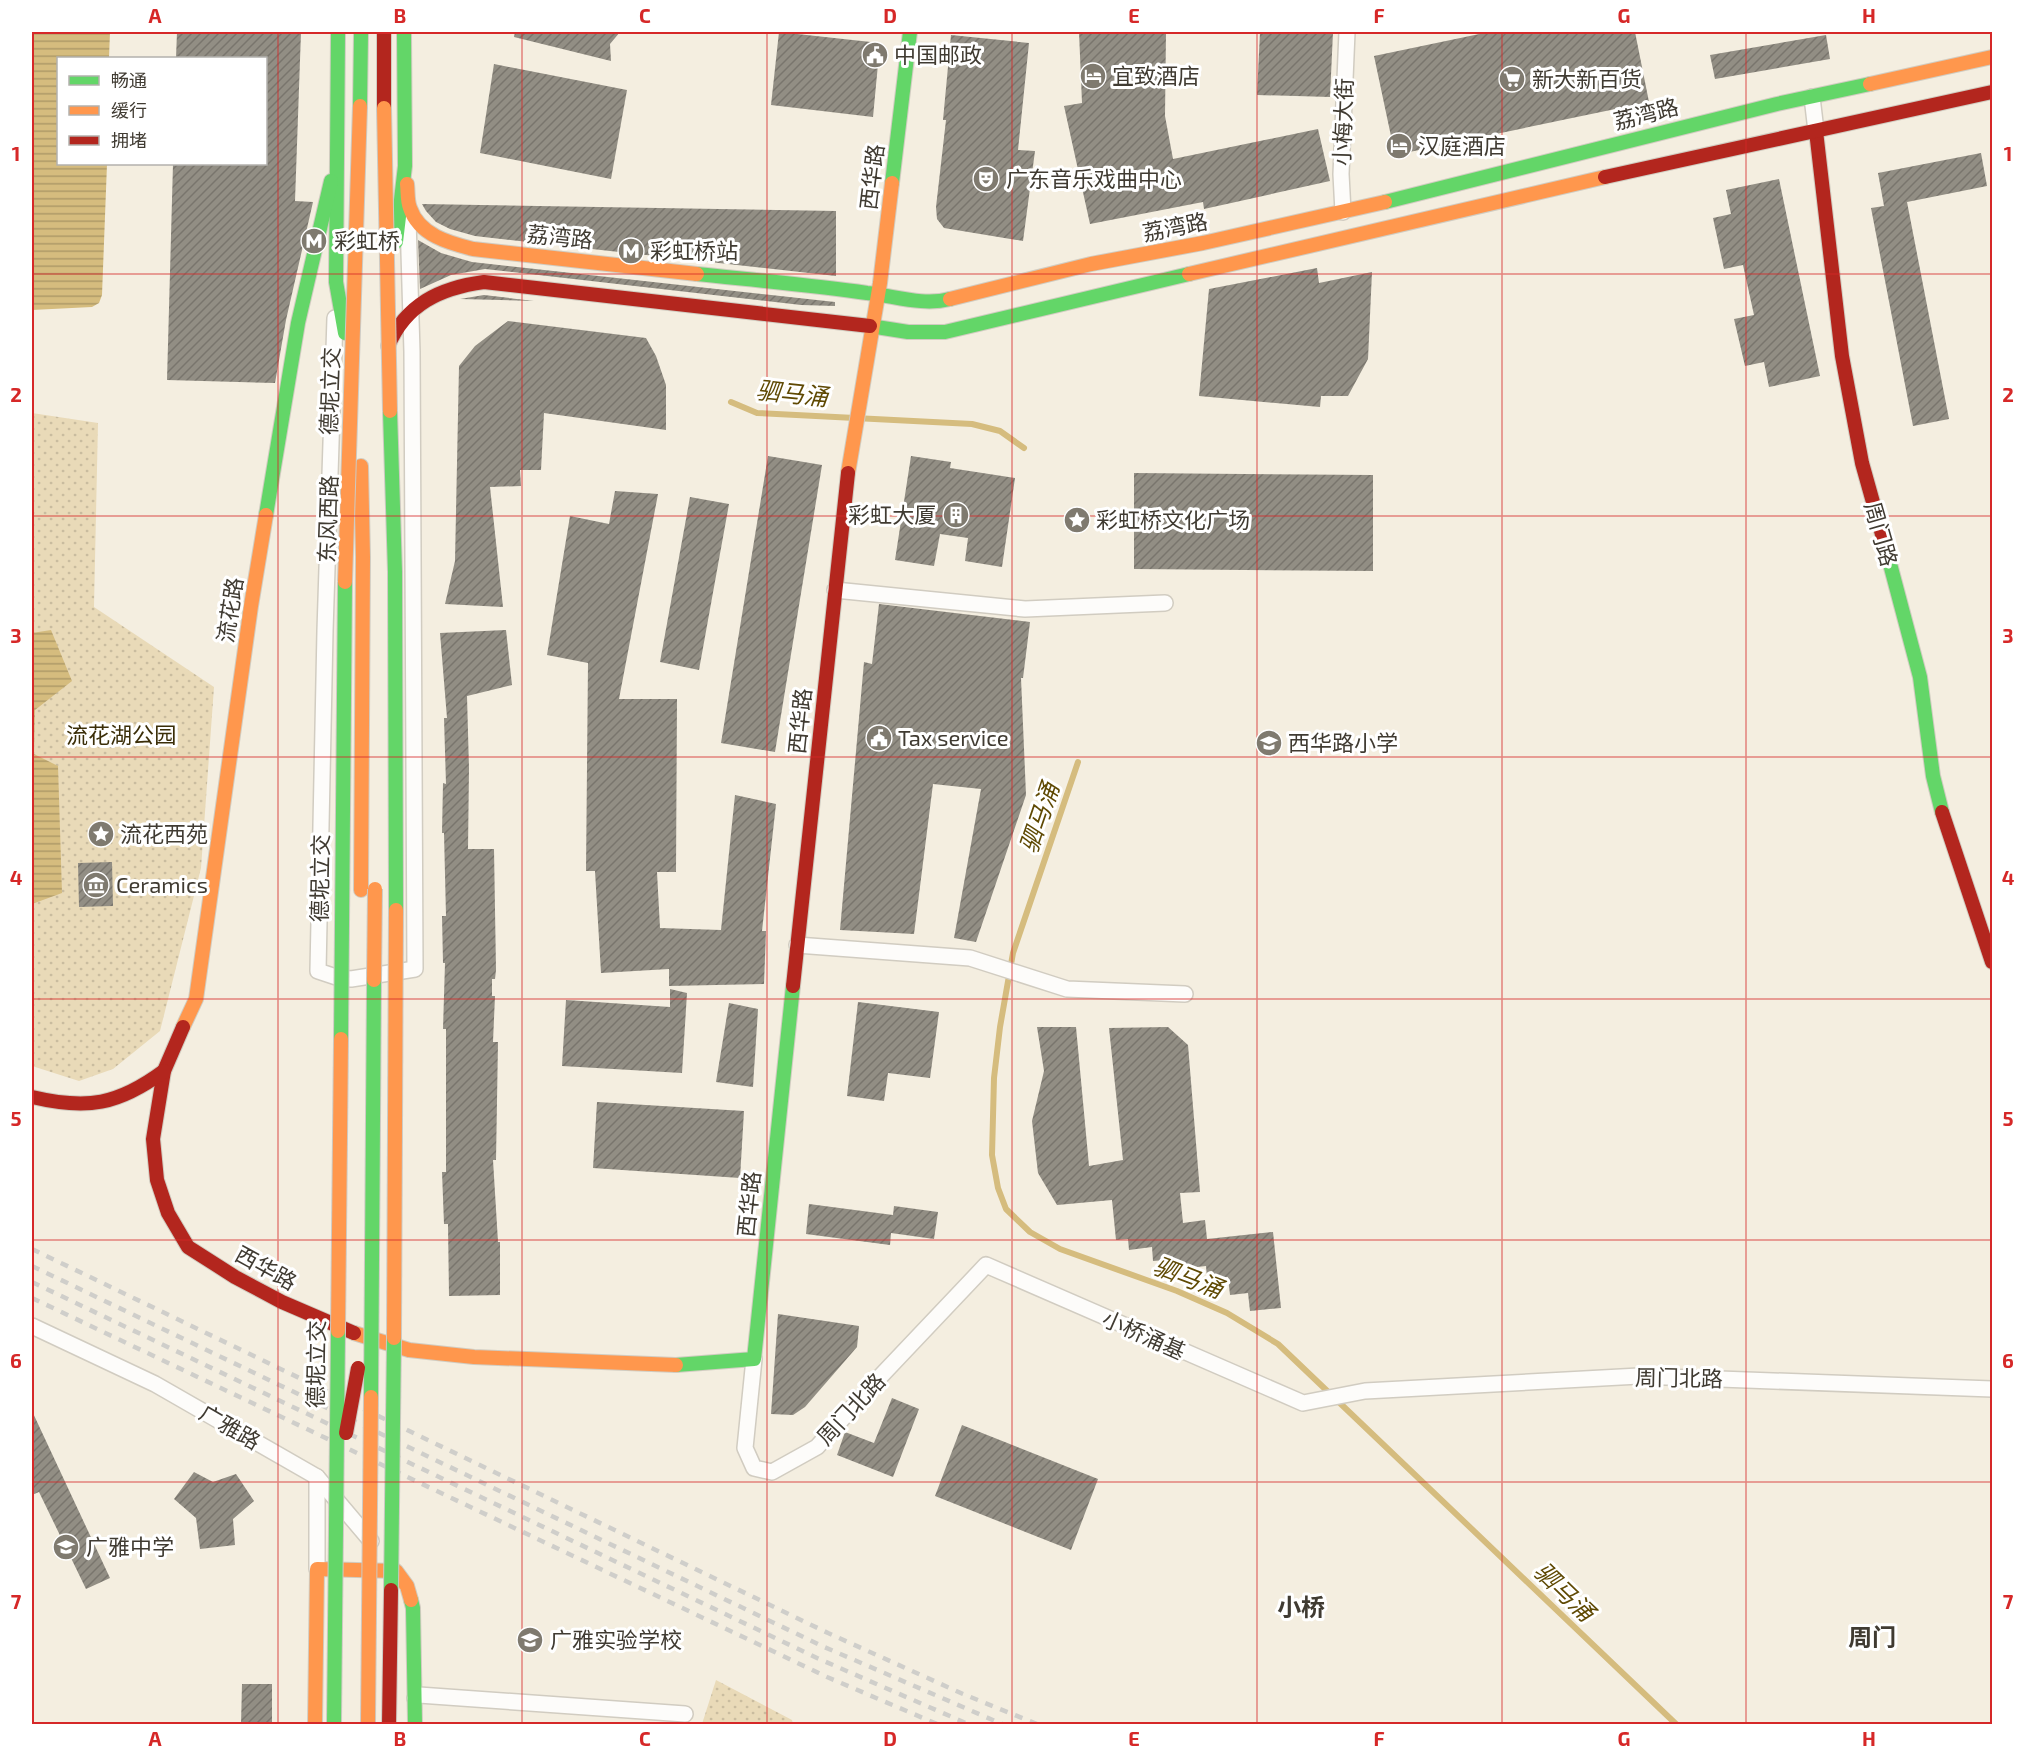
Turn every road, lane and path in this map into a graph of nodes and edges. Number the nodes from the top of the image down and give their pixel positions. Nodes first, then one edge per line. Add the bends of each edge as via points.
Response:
1 (338, 32) edge
2 (361, 32) edge
3 (384, 32) edge
4 (404, 32) edge
5 (910, 32) edge
6 (1347, 32) edge
7 (1992, 57) edge
8 (1992, 92) edge
9 (1812, 97) junction
10 (1816, 131) junction
11 (337, 153) junction
12 (405, 166) junction
13 (1343, 212) junction
14 (336, 282) junction
15 (879, 294) junction
16 (411, 310) junction
17 (942, 317) junction
18 (872, 326) junction
19 (380, 372) junction
20 (378, 469) dead end
21 (372, 554) junction
22 (835, 590) junction
23 (1166, 603) dead end
24 (376, 652) dead end
25 (375, 877) dead end
26 (797, 945) junction
27 (1992, 962) edge
28 (1185, 994) dead end
29 (164, 1071) junction
30 (359, 1090) dead end
31 (32, 1097) edge
32 (188, 1246) joint
33 (986, 1265) joint
34 (358, 1323) dead end
35 (32, 1326) edge
36 (754, 1359) junction
37 (364, 1368) junction
38 (394, 1369) junction
39 (1992, 1389) edge
40 (1303, 1404) joint
41 (382, 1434) junction
42 (317, 1477) junction
43 (336, 1488) junction
44 (370, 1497) junction
45 (392, 1497) junction
46 (317, 1569) junction
47 (396, 1571) junction
48 (415, 1698) junction
49 (685, 1714) dead end
50 (315, 1725) edge
51 (334, 1725) edge
52 (356, 1725) edge
53 (368, 1725) edge
54 (389, 1725) edge
55 (415, 1725) edge

1 - 11 main road, 东风西路
2 - 43 main road, 德坭立交, bridge via 345,566
3 - 38 main road, bridge via 397,682
4 - 12 main road
5 - 15 main road, 西华路
6 - 13 street, 小梅大街
7 - 9 main road, 荔湾路
8 - 10 main road, 荔湾路
9 - 10 street, 周门路
9 - 13 main road, 荔湾路
10 - 17 main road, 荔湾路
10 - 27 main road, 周门路 via 1842,356 1862,463 1920,677 1939,803
11 - 14 main road, 东风西路
11 - 29 main road, 流花路 via 298,323 251,606 196,999
12 - 15 main road, 荔湾路 via 410,208 421,226 435,237 473,249
12 - 16 street
12 - 19 main road
13 - 17 main road, 荔湾路 via 1091,264
14 - 16 street, 东风西路 via 318,971 339,978 415,969
14 - 21 main road via 358,417
15 - 17 main road, 荔湾路 via 923,302
15 - 18 main road, 西华路
16 - 18 main road, 荔湾路 via 446,290 484,282
16 - 19 main road via 390,338
17 - 18 main road, 荔湾路 via 926,334
18 - 22 main road, 西华路 via 849,466
19 - 20 main road
21 - 24 main road
21 - 30 main road, 德坭立交
22 - 23 street via 1025,609
22 - 26 main road, 西华路
25 - 37 main road, 德坭立交, bridge
26 - 28 street via 970,958 1067,989
26 - 36 main road, 西华路
29 - 31 main road via 136,1091 92,1105 61,1105
29 - 32 main road, 流花路 via 153,1139 157,1180 168,1212
32 - 36 main road, 西华路 via 282,1302 344,1330 409,1350 474,1357 673,1365
33 - 36 street, 周门北路 via 817,1447 772,1472 754,1468 745,1448
33 - 40 street, 小桥涌基
34 - 37 main road, 德坭立交
35 - 42 street, 广雅路 via 155,1384
37 - 41 main road, bridge
37 - 43 main road, bridge
37 - 44 main road, 德坭立交, bridge
37 - 52 main road, 德坭立交, bridge
38 - 41 main road, bridge
38 - 45 main road, bridge
39 - 40 street, 周门北路 via 1639,1376 1365,1391
41 - 44 main road, bridge
41 - 45 main road, bridge
42 - 46 street
42 - 47 street, 广雅路
43 - 51 main road, 德坭立交, bridge
44 - 53 main road, 德坭立交, bridge
45 - 54 main road, bridge
46 - 47 main road
46 - 50 main road
47 - 48 main road via 407,1586 413,1608
48 - 49 street via 419,1695
48 - 55 main road

